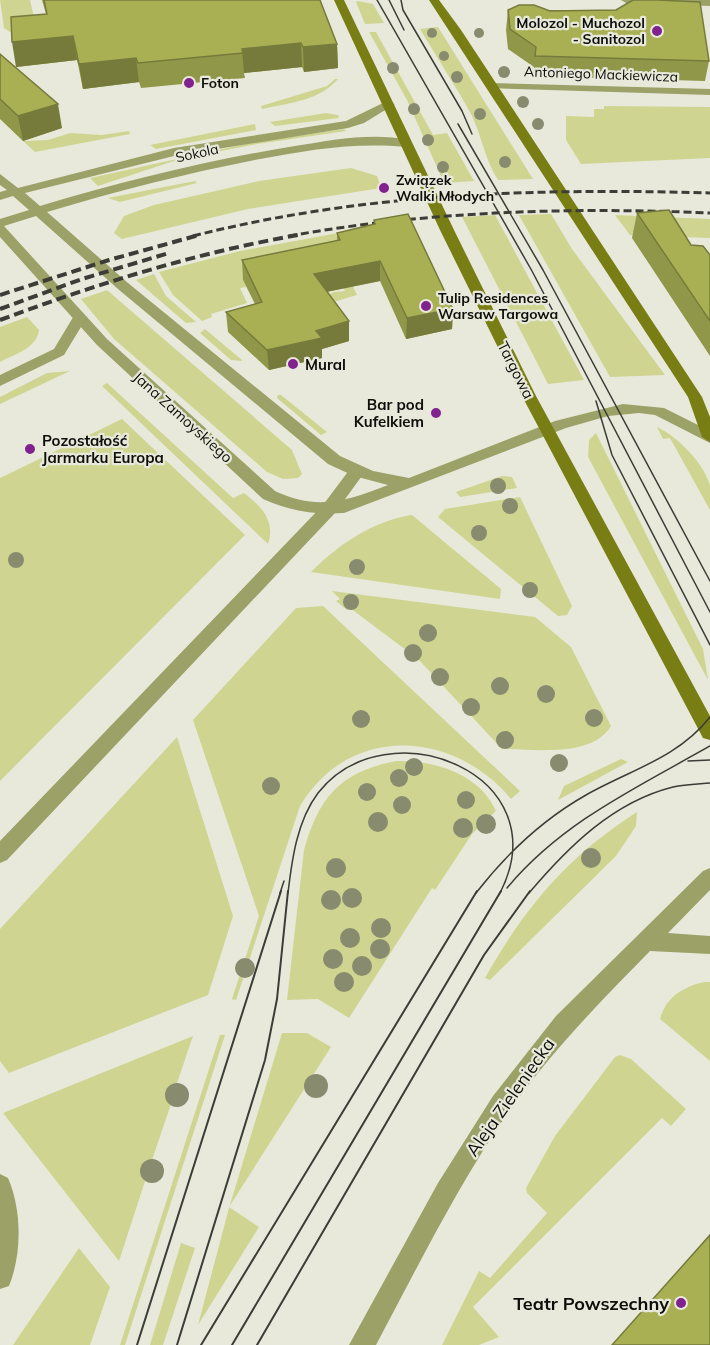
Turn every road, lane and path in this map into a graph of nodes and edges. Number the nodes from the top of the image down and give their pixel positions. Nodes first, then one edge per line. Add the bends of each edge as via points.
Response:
1 (339, 0) edge
2 (434, 0) edge
3 (626, 0) edge
4 (710, 3) edge
5 (491, 86) junction
6 (710, 92) edge
7 (389, 104) junction
8 (405, 143) junction
9 (0, 178) edge
10 (15, 192) junction
11 (0, 196) edge
12 (36, 211) junction
13 (0, 223) edge
14 (0, 229) edge
15 (80, 317) junction
16 (0, 381) edge
17 (546, 429) junction
18 (710, 437) edge
19 (356, 473) junction
20 (410, 482) junction
21 (329, 509) junction
22 (710, 733) edge
23 (0, 854) edge
24 (708, 874) edge
25 (647, 940) junction
26 (710, 945) edge
27 (0, 1186) edge
28 (0, 1277) edge
29 (362, 1345) edge

1 - 7 main road, Targowa
2 - 5 main road
3 - 4 street
5 - 6 street, Antoniego Mackiewicza
5 - 18 main road via 695,397
7 - 8 main road, Targowa
7 - 10 street, Sokola via 348,123 174,152
8 - 12 street, Sokola via 356,141 245,158 159,176
8 - 17 main road, Targowa
9 - 10 street, Jana Zamoyskiego
10 - 11 street, Sokola
10 - 12 street, Jana Zamoyskiego
12 - 13 street, Sokola
12 - 19 street, Jana Zamoyskiego via 334,460
14 - 15 street, Jana Zamoyskiego
15 - 16 street via 59,352
15 - 21 street, Jana Zamoyskiego via 129,368 269,495 296,506
17 - 18 street, Jana Zamoyskiego via 599,413 639,408 677,417
17 - 20 street, Jana Zamoyskiego
17 - 22 main road, Targowa
19 - 20 street, Jana Zamoyskiego
19 - 21 street
20 - 21 street, Jana Zamoyskiego
21 - 23 street
24 - 25 street, Aleja Zieleniecka
25 - 26 street
25 - 29 street, Aleja Zieleniecka via 564,1023 501,1104 446,1191
27 - 28 street via 7,1229

